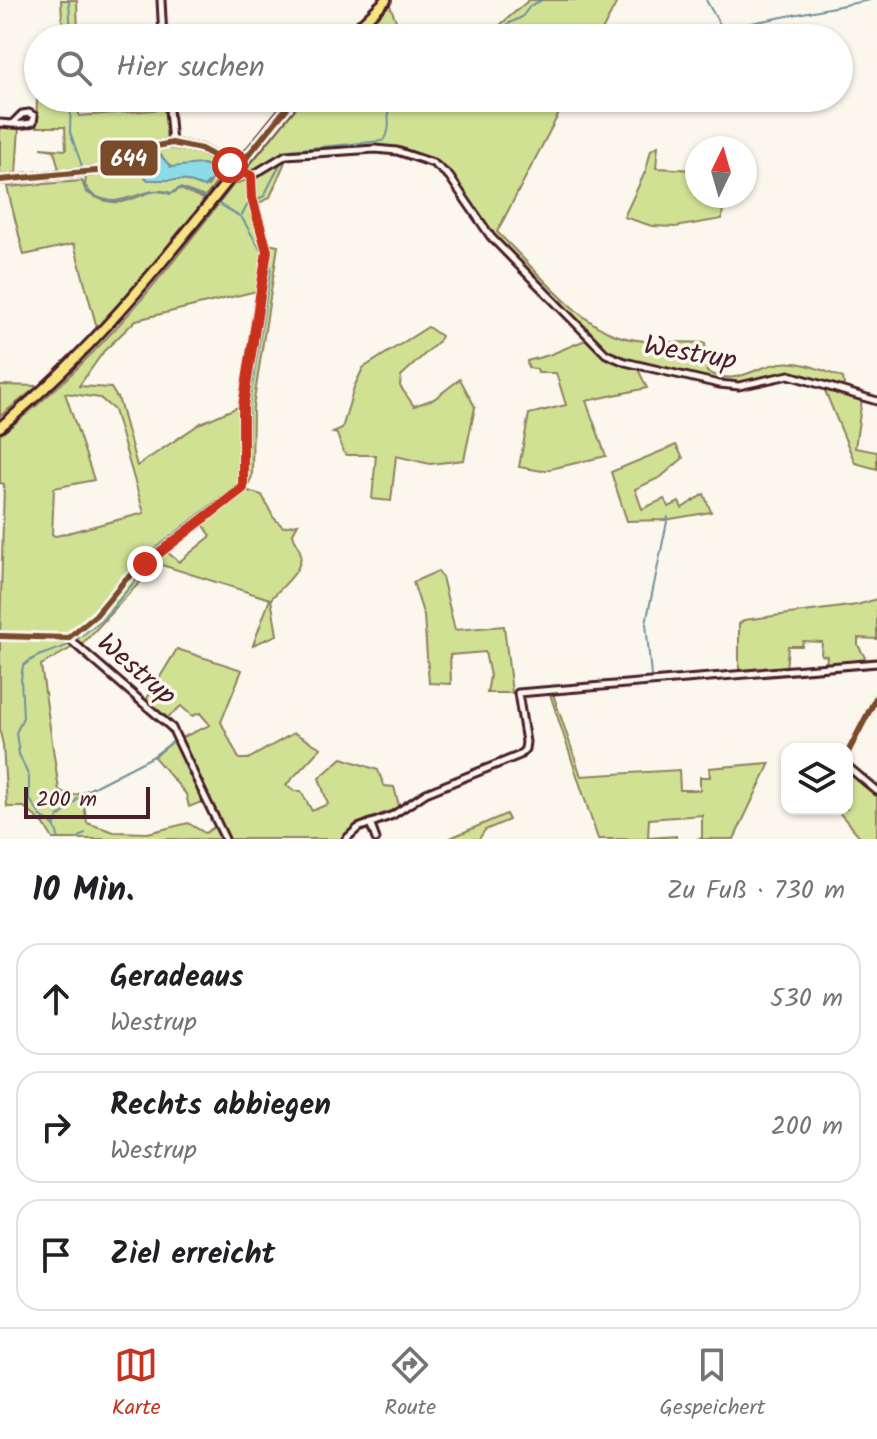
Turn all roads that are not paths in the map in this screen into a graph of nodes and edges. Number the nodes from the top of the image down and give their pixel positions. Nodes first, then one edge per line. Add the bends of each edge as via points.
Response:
1 (161, 0) edge
2 (386, 0) edge
3 (162, 24) edge
4 (361, 24) edge
5 (169, 112) edge
6 (284, 112) edge
7 (0, 123) edge
8 (12, 124) dead end
9 (172, 143) junction
10 (237, 169) junction
11 (251, 176) junction
12 (0, 180) edge
13 (877, 401) edge
14 (0, 427) edge
15 (0, 636) edge
16 (68, 638) junction
17 (877, 663) edge
18 (877, 696) edge
19 (853, 743) edge
20 (853, 771) edge
21 (877, 791) edge
22 (370, 823) junction
23 (225, 839) edge
24 (346, 839) edge
25 (376, 839) edge

1 - 3 street
2 - 4 main road
5 - 9 street
6 - 10 main road
7 - 8 street
9 - 10 street via 201,149
9 - 12 street via 147,148 107,170
10 - 11 street
10 - 14 main road via 92,343
11 - 13 street, Westrup via 286,155 375,149 433,163 449,176 491,237 606,354 719,384 739,386 789,375
11 - 16 street, Westrup via 267,251 243,406 243,488 126,579
15 - 16 street
16 - 23 street, Westrup via 172,728
17 - 22 street via 518,693 526,742 520,755
18 - 19 street
20 - 21 street
22 - 24 street
22 - 25 street

